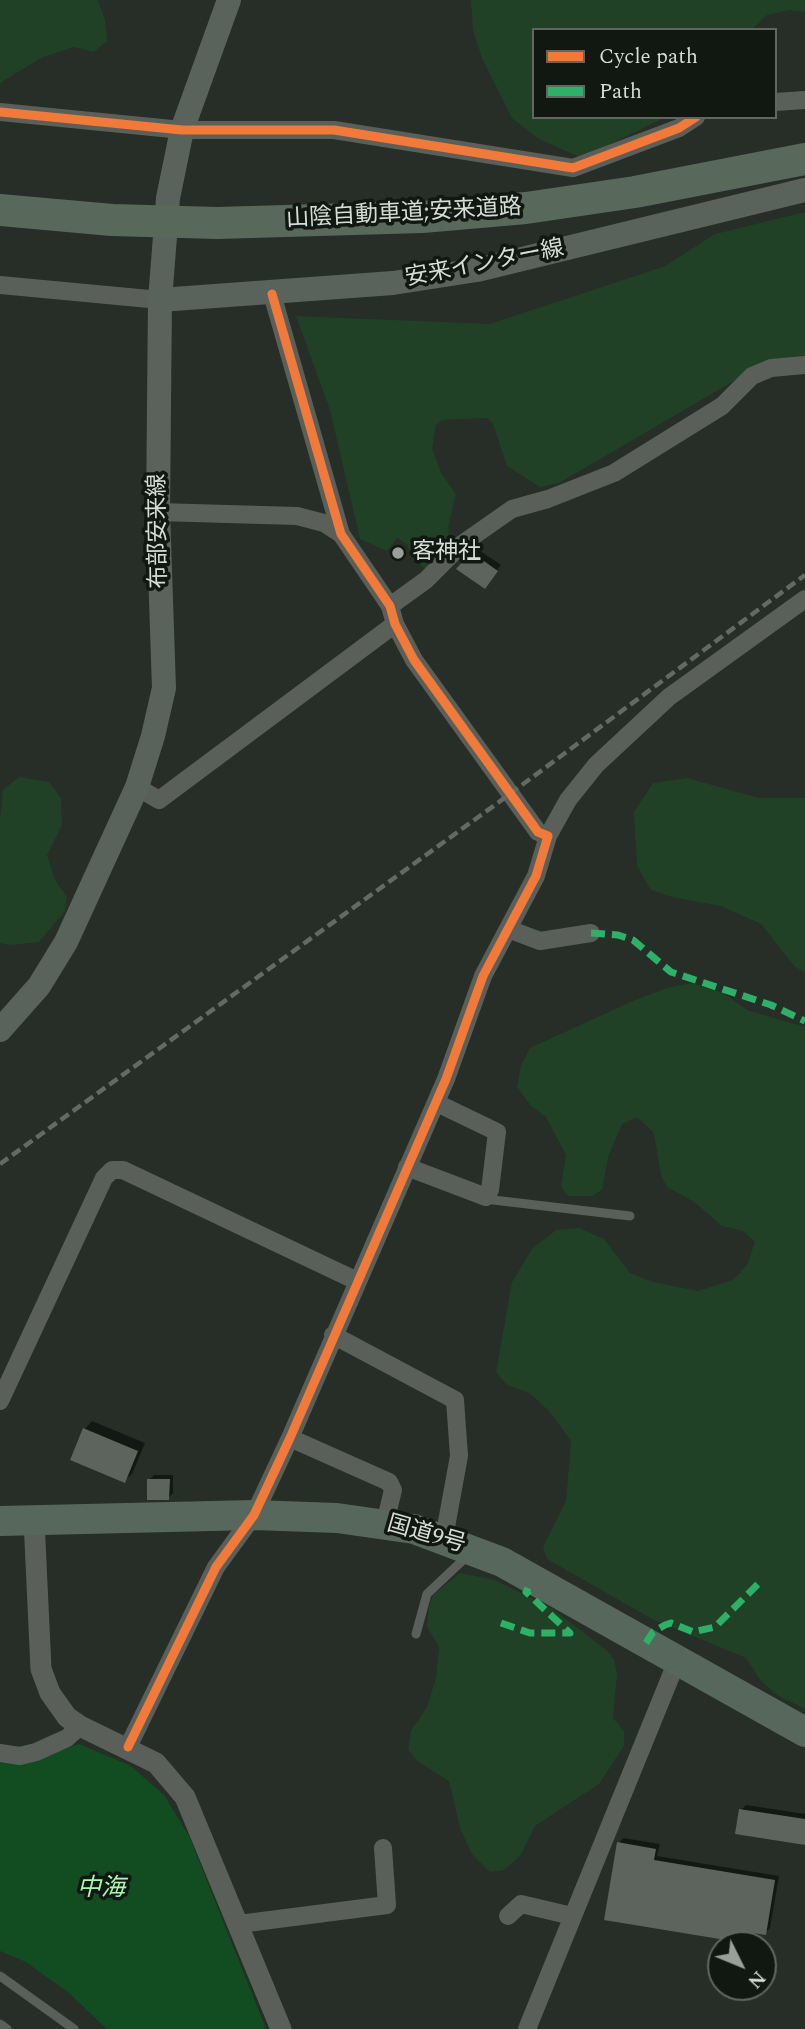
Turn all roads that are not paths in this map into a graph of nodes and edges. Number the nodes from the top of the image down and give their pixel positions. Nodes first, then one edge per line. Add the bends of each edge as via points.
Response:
1 (229, 0) edge
2 (805, 100) edge
3 (777, 103) edge
4 (0, 112) edge
5 (693, 119) edge
6 (182, 130) junction
7 (805, 159) edge
8 (805, 190) edge
9 (0, 209) edge
10 (0, 285) edge
11 (272, 294) junction
12 (160, 300) junction
13 (805, 365) edge
14 (158, 512) junction
15 (341, 534) junction
16 (805, 598) edge
17 (390, 606) junction
18 (395, 624) junction
19 (137, 788) junction
20 (548, 836) junction
21 (508, 929) junction
22 (591, 933) dead end
23 (0, 1030) edge
24 (441, 1105) dead end
25 (407, 1167) junction
26 (489, 1199) junction
27 (630, 1216) dead end
28 (357, 1281) junction
29 (333, 1335) junction
30 (0, 1401) edge
31 (290, 1437) junction
32 (254, 1515) junction
33 (34, 1520) junction
34 (0, 1521) edge
35 (385, 1523) junction
36 (457, 1543) junction
37 (416, 1634) dead end
38 (677, 1661) junction
39 (80, 1726) junction
40 (805, 1732) edge
41 (128, 1747) junction
42 (0, 1753) edge
43 (383, 1848) dead end
44 (508, 1916) dead end
45 (572, 1916) junction
46 (239, 1924) junction
47 (0, 1976) edge
48 (0, 2024) edge
49 (7, 2029) edge
50 (74, 2029) edge
51 (281, 2029) edge
52 (527, 2029) edge

1 - 6 main road, 布部安来線
2 - 3 street
4 - 6 street
5 - 6 street via 573,168 334,130
6 - 12 main road, 布部安来線 via 169,198
7 - 9 highway, 山陰自動車道;安来道路 via 635,192 422,217 218,223 112,220
8 - 11 main road, 安来インター線 via 477,270
10 - 12 street
11 - 12 main road, 安来インター線
11 - 15 street
12 - 14 main road, 布部安来線
13 - 17 street via 771,368 752,376 722,406 614,473 512,509 462,544 426,580
14 - 15 street via 297,516 324,523
14 - 19 main road, 布部安来線 via 164,688
15 - 17 street
16 - 20 street via 669,697 596,765 568,800
17 - 18 street
18 - 19 street via 159,800
18 - 20 street via 414,660 485,760 538,832
19 - 23 main road, 布部安来線 via 66,942 39,986
20 - 21 street via 536,876
21 - 22 street via 540,941
21 - 25 street via 483,976 446,1079
24 - 26 street via 499,1136
25 - 26 street
25 - 28 street
26 - 27 lane
28 - 29 street
28 - 30 street via 123,1170 112,1170 104,1178
29 - 31 street
29 - 36 street via 455,1400
31 - 32 street
31 - 35 street via 391,1484
32 - 33 highway, 国道9号
32 - 35 highway, 国道9号
32 - 41 street via 216,1567
33 - 34 highway, 国道9号
33 - 39 street via 41,1669 50,1693 67,1717
35 - 36 highway, 国道9号
36 - 37 lane via 462,1561 427,1594
36 - 38 highway, 国道9号 via 526,1575
38 - 40 highway, 国道9号
38 - 45 street
39 - 41 street
39 - 42 street via 67,1738 36,1752 20,1756
41 - 46 street via 156,1763 185,1797
43 - 46 street via 387,1905
44 - 45 street via 521,1904
45 - 52 street
46 - 51 street
47 - 50 lane
48 - 49 lane

